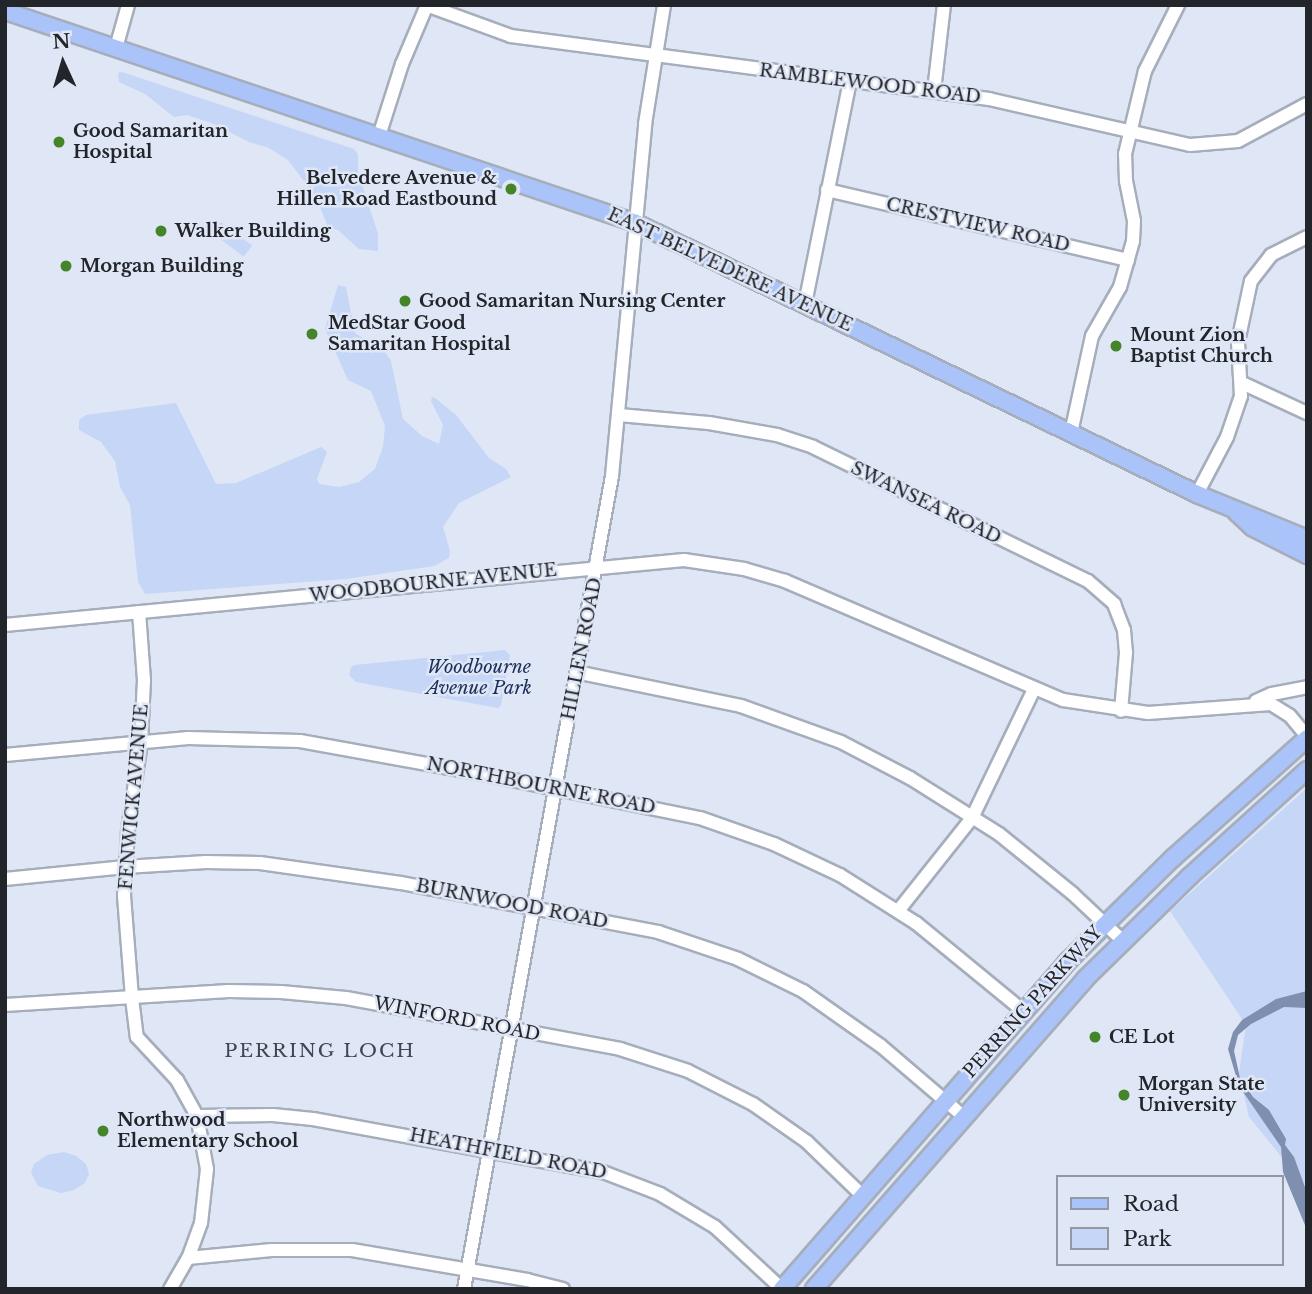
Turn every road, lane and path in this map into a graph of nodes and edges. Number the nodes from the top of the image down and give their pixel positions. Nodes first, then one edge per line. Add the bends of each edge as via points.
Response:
1 (128, 5) edge
2 (426, 5) edge
3 (664, 5) edge
4 (944, 5) edge
5 (1178, 5) edge
6 (5, 11) edge
7 (116, 48) junction
8 (655, 57) junction
9 (850, 81) junction
10 (934, 92) junction
11 (1307, 104) edge
12 (1132, 130) junction
13 (379, 136) junction
14 (827, 190) junction
15 (636, 223) junction
16 (1307, 237) edge
17 (1128, 260) junction
18 (805, 304) junction
19 (1242, 383) junction
20 (1307, 413) edge
21 (619, 415) junction
22 (1071, 433) junction
23 (1197, 494) junction
24 (1236, 512) junction
25 (1307, 539) edge
26 (1307, 555) edge
27 (597, 566) junction
28 (138, 612) junction
29 (5, 625) edge
30 (576, 672) junction
31 (1307, 687) edge
32 (1034, 689) junction
33 (1253, 703) junction
34 (1121, 711) junction
35 (1307, 736) edge
36 (141, 742) junction
37 (5, 755) edge
38 (1307, 770) edge
39 (555, 790) junction
40 (972, 818) junction
41 (125, 867) junction
42 (5, 879) edge
43 (534, 909) junction
44 (898, 911) junction
45 (1104, 924) junction
46 (1122, 940) junction
47 (132, 998) junction
48 (5, 1004) edge
49 (1023, 1010) junction
50 (512, 1029) junction
51 (945, 1102) junction
52 (197, 1116) junction
53 (964, 1117) junction
54 (490, 1151) junction
55 (863, 1196) junction
56 (188, 1258) junction
57 (467, 1270) junction
58 (170, 1289) edge
59 (464, 1289) edge
60 (563, 1289) edge
61 (782, 1289) edge
62 (814, 1289) edge

1 - 7 street
2 - 8 street, RAMBLEWOOD ROAD via 511,36
2 - 13 street
3 - 8 street, HILLEN ROAD
4 - 10 street
5 - 12 street via 1150,56
6 - 7 main road, EAST BELVEDERE AVENUE
7 - 13 main road, EAST BELVEDERE AVENUE
8 - 9 street, RAMBLEWOOD ROAD
8 - 15 street, HILLEN ROAD
9 - 10 street, RAMBLEWOOD ROAD
9 - 14 street
10 - 12 street, RAMBLEWOOD ROAD via 1020,104
11 - 12 street, RAMBLEWOOD ROAD via 1226,144 1190,145
12 - 17 street via 1125,168 1134,221
13 - 15 main road, EAST BELVEDERE AVENUE
14 - 17 street, CRESTVIEW ROAD
14 - 18 street
15 - 18 main road, EAST BELVEDERE AVENUE
15 - 21 street, HILLEN ROAD
16 - 19 street via 1271,256 1251,281 1238,342
17 - 22 street via 1117,294 1092,335
18 - 22 main road, EAST BELVEDERE AVENUE
19 - 20 street
19 - 23 street via 1236,415
21 - 27 street, HILLEN ROAD
21 - 34 street, SWANSEA ROAD via 741,427 801,443 1088,581 1114,604 1124,630
22 - 23 main road, EAST BELVEDERE AVENUE
23 - 24 main road, EAST BELVEDERE AVENUE
24 - 25 main road, EAST BELVEDERE AVENUE
24 - 26 main road, EAST BELVEDERE AVENUE via 1264,535
27 - 28 street, WOODBOURNE AVENUE
27 - 30 street, HILLEN ROAD
27 - 32 street, WOODBOURNE AVENUE via 684,560 744,569 819,595
28 - 29 street, WOODBOURNE AVENUE
28 - 36 street, FENWICK AVENUE via 144,680
30 - 39 street, HILLEN ROAD
30 - 40 street via 688,692 796,723 883,763
31 - 33 street, WOODBOURNE AVENUE
32 - 34 street, WOODBOURNE AVENUE
32 - 40 street
33 - 34 street, WOODBOURNE AVENUE via 1173,713
33 - 35 street, WOODBOURNE AVENUE via 1283,710
35 - 45 main road, PERRING PARKWAY
36 - 37 street, NORTHBOURNE ROAD
36 - 39 street, NORTHBOURNE ROAD via 206,738 300,741
36 - 41 street, FENWICK AVENUE
38 - 46 main road, PERRING PARKWAY
39 - 43 street, HILLEN ROAD
39 - 44 street, NORTHBOURNE ROAD via 700,818 743,831 823,866
40 - 44 street
40 - 45 street via 1029,857
41 - 42 street, BURNWOOD ROAD
41 - 43 street, BURNWOOD ROAD via 206,862 299,867
41 - 47 street, FENWICK AVENUE
43 - 50 street, HILLEN ROAD
43 - 51 street, BURNWOOD ROAD via 658,932 753,965 840,1015
44 - 49 street, NORTHBOURNE ROAD
45 - 46 street
45 - 49 main road, PERRING PARKWAY
46 - 53 main road, PERRING PARKWAY
47 - 48 street, WINFORD ROAD
47 - 50 street, WINFORD ROAD via 229,991 294,993 346,998
47 - 52 street, FENWICK AVENUE via 137,1037 177,1080
49 - 51 main road, PERRING PARKWAY
50 - 54 street, HILLEN ROAD
50 - 55 street, WINFORD ROAD via 620,1049 713,1082 785,1125 842,1172
51 - 53 street, BURNWOOD ROAD
51 - 55 main road, PERRING PARKWAY
52 - 54 street, HEATHFIELD ROAD via 313,1119
52 - 56 street, FENWICK AVENUE via 207,1183 201,1223
53 - 62 main road, PERRING PARKWAY
54 - 57 street, HILLEN ROAD
54 - 61 street, HEATHFIELD ROAD via 603,1171 643,1186 715,1227
55 - 61 main road, PERRING PARKWAY
56 - 57 street via 318,1248
56 - 58 street, FENWICK AVENUE
57 - 59 street, HILLEN ROAD
57 - 60 street

